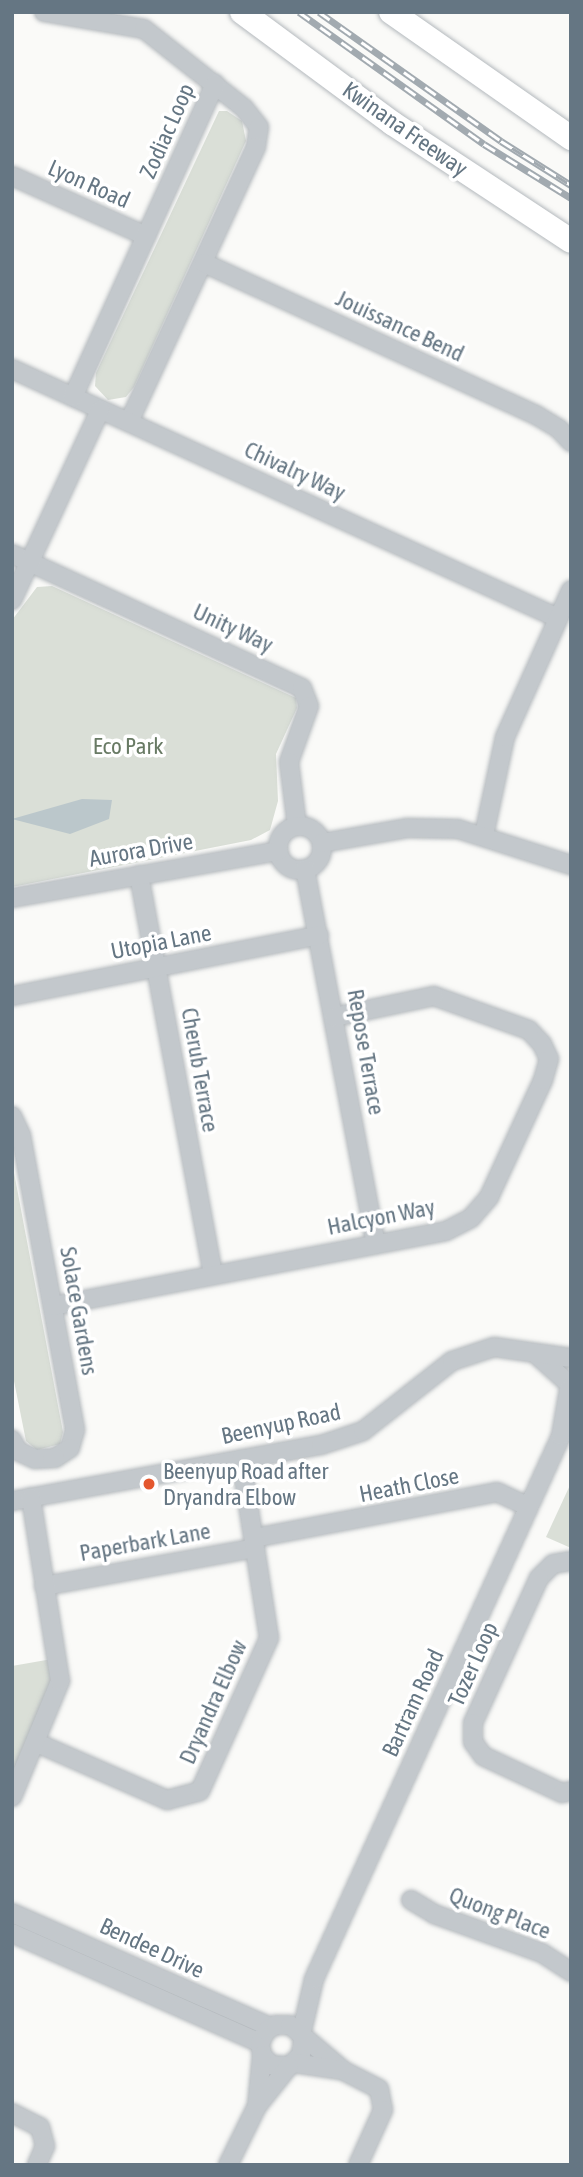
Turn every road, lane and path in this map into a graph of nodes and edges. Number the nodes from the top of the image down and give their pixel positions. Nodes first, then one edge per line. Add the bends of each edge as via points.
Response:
1 (44, 12) edge
2 (242, 12) edge
3 (391, 12) edge
4 (215, 84) junction
5 (571, 138) edge
6 (12, 176) edge
7 (146, 236) junction
8 (571, 241) edge
9 (204, 263) junction
10 (12, 369) edge
11 (73, 397) junction
12 (100, 410) junction
13 (129, 422) junction
14 (571, 442) edge
15 (12, 554) edge
16 (31, 563) junction
17 (571, 590) edge
18 (12, 600) edge
19 (558, 618) junction
20 (297, 826) junction
21 (484, 835) junction
22 (322, 843) junction
23 (279, 851) junction
24 (571, 865) edge
25 (305, 869) junction
26 (139, 875) junction
27 (12, 898) edge
28 (319, 936) junction
29 (157, 968) junction
30 (12, 996) edge
31 (334, 1017) junction
32 (12, 1116) edge
33 (376, 1244) junction
34 (213, 1274) junction
35 (53, 1306) junction
36 (537, 1355) junction
37 (571, 1358) edge
38 (569, 1382) edge
39 (566, 1430) edge
40 (12, 1440) edge
41 (241, 1459) junction
42 (31, 1497) junction
43 (12, 1501) edge
44 (529, 1507) junction
45 (254, 1543) junction
46 (571, 1561) edge
47 (44, 1586) junction
48 (37, 1743) junction
49 (571, 1791) edge
50 (12, 1797) edge
51 (411, 1900) dead end
52 (12, 1913) edge
53 (12, 1933) edge
54 (571, 1972) edge
55 (310, 1990) junction
56 (273, 2026) junction
57 (302, 2038) junction
58 (261, 2049) junction
59 (292, 2065) junction
60 (344, 2071) junction
61 (257, 2106) junction
62 (12, 2113) edge
63 (37, 2165) edge
64 (228, 2165) edge
65 (358, 2165) edge

1 - 4 street via 144,29
2 - 8 highway, Kwinana Freeway via 391,123
3 - 5 highway
4 - 7 street, Zodiac Loop
4 - 9 street, Zodiac Loop via 257,120 259,134
6 - 7 street, Lyon Road
7 - 11 street, Zodiac Loop
9 - 13 street, Zodiac Loop
9 - 14 street, Jouissance Bend via 536,415
10 - 11 street, Chivalry Way
11 - 12 street, Chivalry Way
12 - 13 street, Chivalry Way
12 - 16 street
13 - 19 street, Chivalry Way
15 - 16 street, Unity Way
16 - 18 street
16 - 20 street, Unity Way via 302,688 309,706 289,762
17 - 19 street
19 - 21 street via 505,737
20 - 22 street via 316,832
20 - 23 street via 281,838
21 - 22 street via 407,828
21 - 24 street
22 - 25 street via 317,863
23 - 25 street via 285,864
23 - 26 street, Aurora Drive
25 - 28 street, Repose Terrace
26 - 27 street, Aurora Drive
26 - 29 street, Cherub Terrace
28 - 29 street, Utopia Lane
28 - 31 street, Repose Terrace
29 - 30 street, Utopia Lane
29 - 34 street, Cherub Terrace
31 - 33 street, Repose Terrace
31 - 33 street, Halcyon Way via 434,996 529,1030 548,1059 543,1080 489,1197 471,1219 446,1231
32 - 35 street, Solace Gardens via 21,1135
33 - 34 street, Halcyon Way
34 - 35 street, Halcyon Way
35 - 40 street, Solace Gardens via 75,1430 70,1448 55,1458 35,1459 18,1451
36 - 37 street, Beenyup Road
36 - 38 street
36 - 41 street, Beenyup Road via 494,1347 452,1361 363,1431 321,1445
38 - 39 street, Bartram Road
39 - 44 street, Bartram Road
41 - 42 street, Beenyup Road
41 - 45 street, Dryandra Elbow
42 - 43 street, Beenyup Road
42 - 47 street
44 - 45 street, Heath Close via 497,1492
44 - 55 street, Bartram Road
45 - 47 street, Paperbark Lane
45 - 48 street, Dryandra Elbow via 269,1638 200,1791 167,1800
46 - 49 street, Tozer Loop via 553,1564 539,1578 473,1723 473,1742 483,1756 562,1793
47 - 48 street via 60,1681
48 - 50 street
51 - 54 street, Quong Place via 445,1919 542,1953
52 - 56 street, Bendee Drive
53 - 58 street, Bendee Drive
55 - 56 street, Bartram Road
55 - 57 street, Bartram Road
56 - 57 street via 290,2025
56 - 58 street
57 - 59 street via 301,2055
57 - 60 street
58 - 59 street via 271,2064
58 - 61 street
59 - 60 street
59 - 61 street
60 - 65 street via 379,2089 383,2110
61 - 64 street
62 - 63 street via 40,2127 45,2146

